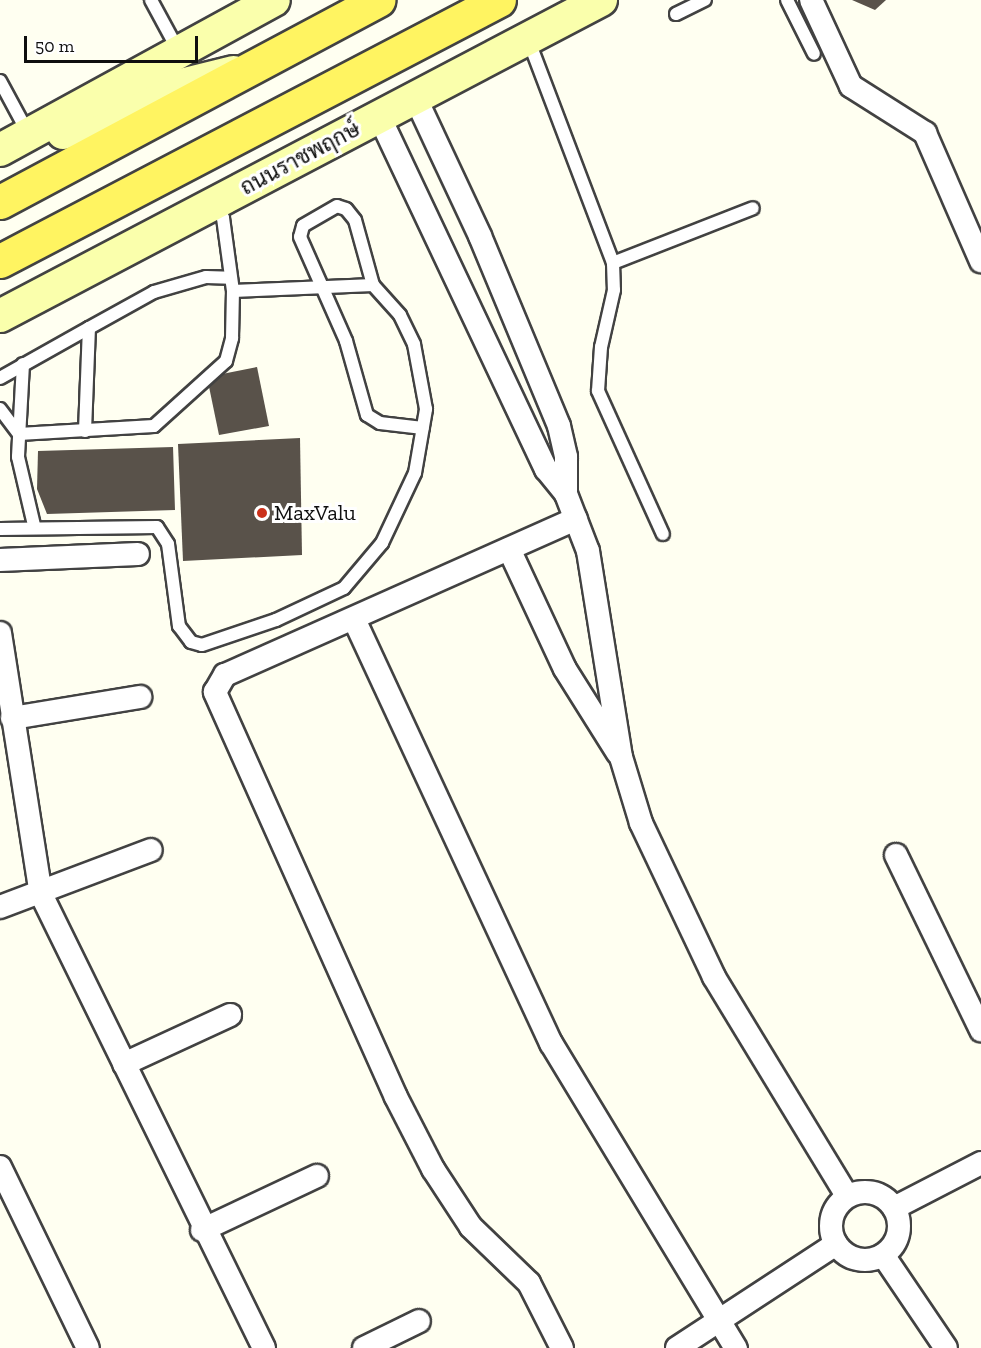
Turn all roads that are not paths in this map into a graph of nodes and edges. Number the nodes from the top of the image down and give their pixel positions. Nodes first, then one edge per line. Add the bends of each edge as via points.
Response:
1 (151, 0) edge
2 (274, 0) edge
3 (379, 0) edge
4 (499, 0) edge
5 (601, 0) edge
6 (705, 0) edge
7 (787, 0) edge
8 (811, 0) edge
9 (676, 14) dead end
10 (528, 38) junction
11 (178, 50) junction
12 (814, 54) dead end
13 (248, 70) junction
14 (0, 81) edge
15 (415, 97) junction
16 (383, 124) junction
17 (7, 144) edge
18 (0, 202) edge
19 (216, 202) junction
20 (753, 208) dead end
21 (0, 261) edge
22 (981, 261) edge
23 (613, 263) junction
24 (490, 264) junction
25 (230, 278) junction
26 (454, 278) junction
27 (373, 285) junction
28 (322, 286) junction
29 (232, 291) junction
30 (0, 316) edge
31 (89, 328) junction
32 (23, 364) junction
33 (0, 378) edge
34 (0, 409) edge
35 (423, 428) junction
36 (85, 431) junction
37 (19, 434) junction
38 (566, 494) junction
39 (576, 519) junction
40 (34, 525) junction
41 (0, 529) edge
42 (663, 534) dead end
43 (508, 549) junction
44 (138, 554) dead end
45 (0, 560) edge
46 (354, 619) junction
47 (0, 633) edge
48 (140, 697) dead end
49 (12, 718) junction
50 (621, 757) junction
51 (151, 850) dead end
52 (896, 855) dead end
53 (41, 894) junction
54 (0, 907) edge
55 (230, 1015) dead end
56 (981, 1030) edge
57 (124, 1064) junction
58 (981, 1163) edge
59 (0, 1167) edge
60 (317, 1176) dead end
61 (848, 1196) junction
62 (894, 1208) junction
63 (202, 1230) junction
64 (836, 1244) junction
65 (883, 1255) junction
66 (419, 1321) dead end
67 (720, 1321) junction
68 (88, 1348) edge
69 (264, 1348) edge
70 (364, 1348) edge
71 (562, 1348) edge
72 (677, 1348) edge
73 (736, 1348) edge
74 (946, 1348) edge

1 - 11 lane
2 - 11 main road
3 - 13 main road
4 - 21 main road
5 - 10 main road, ถนนราชพฤกษ์
6 - 9 lane
7 - 12 lane
8 - 22 street via 851,86 925,133
10 - 15 main road, ถนนราชพฤกษ์
10 - 23 lane
11 - 17 main road
13 - 17 main road via 181,85
13 - 18 main road
14 - 17 lane
15 - 16 main road, ถนนราชพฤกษ์
15 - 24 street
16 - 19 main road, ถนนราชพฤกษ์
16 - 26 street
19 - 25 lane via 223,218
19 - 30 main road, ถนนราชพฤกษ์
20 - 23 lane
23 - 42 lane via 614,290 601,347 598,391
24 - 26 street
24 - 38 street via 559,426 566,457
25 - 29 lane
25 - 31 lane via 206,277 154,292
26 - 38 street via 546,469
27 - 28 lane
27 - 28 lane via 355,220 337,206 303,226 300,237
27 - 35 lane via 400,315 414,344 423,379
28 - 29 lane
28 - 35 lane via 346,340 367,415 380,423
29 - 36 lane via 231,350 197,391 154,426
31 - 32 lane
31 - 36 lane
32 - 33 lane
32 - 37 lane
34 - 37 lane
35 - 40 lane via 416,473 402,506 364,568 344,588 211,644 191,642 183,635 168,544 157,528
36 - 37 lane
37 - 40 lane via 20,474
38 - 39 street
39 - 43 street
39 - 50 street via 596,580
40 - 41 lane
43 - 46 street
43 - 50 street via 565,669
44 - 45 street
46 - 67 street via 551,1043
46 - 71 street via 225,675 216,685 216,700 433,1169 471,1227 529,1283
47 - 49 street
48 - 49 street
49 - 53 street
50 - 61 street via 641,823 685,921
51 - 53 street
52 - 56 street
53 - 54 street
53 - 57 street
55 - 57 street
57 - 63 street
58 - 62 street
59 - 68 street
60 - 63 street
61 - 62 street via 878,1194
61 - 64 street via 834,1212
62 - 65 street via 897,1239
63 - 69 street
64 - 65 street via 862,1260
64 - 67 street
65 - 74 street
66 - 70 street
67 - 72 street
67 - 73 street

